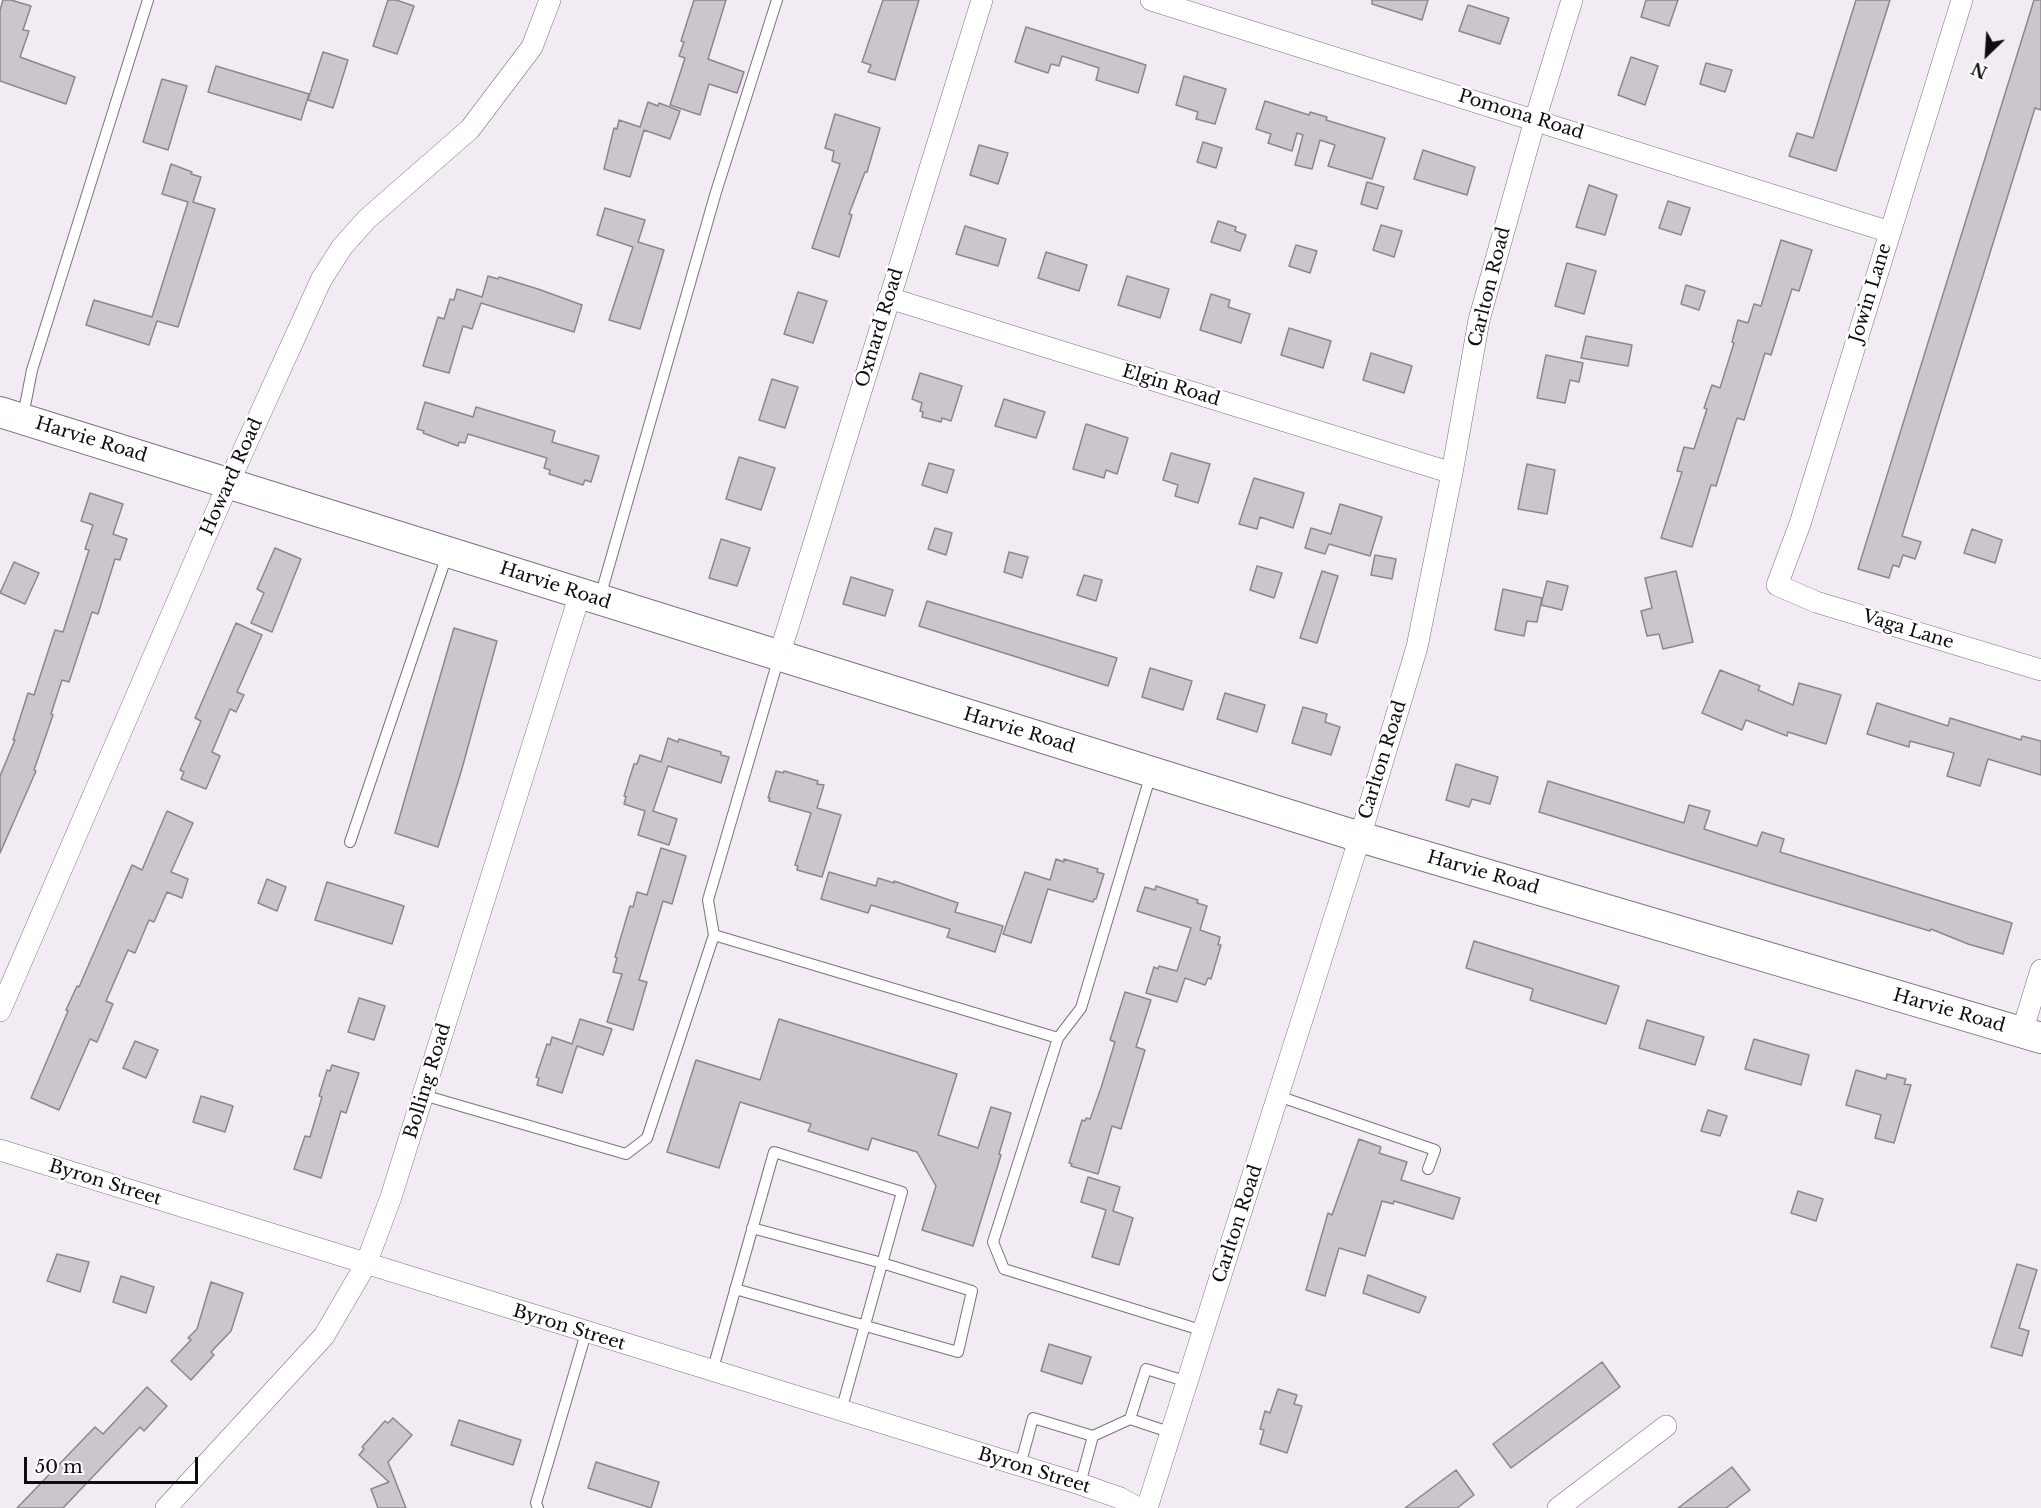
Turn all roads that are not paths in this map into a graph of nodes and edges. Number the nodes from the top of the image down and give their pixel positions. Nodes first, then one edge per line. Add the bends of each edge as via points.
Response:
1 (148, 0) edge
2 (550, 0) edge
3 (777, 0) edge
4 (982, 0) edge
5 (1151, 0) edge
6 (1572, 0) edge
7 (1962, 0) edge
8 (1535, 120) junction
9 (1890, 232) junction
10 (889, 298) junction
11 (11, 415) edge
12 (1452, 473) junction
13 (229, 482) junction
14 (448, 552) junction
15 (1777, 585) joint
16 (589, 597) junction
17 (779, 656) junction
18 (2041, 670) edge
19 (1152, 772) junction
20 (1360, 837) junction
21 (350, 842) dead end
22 (714, 934) junction
23 (2041, 970) edge
24 (0, 1011) edge
25 (2031, 1035) edge
26 (1058, 1038) junction
27 (423, 1095) junction
28 (1278, 1096) junction
29 (0, 1150) edge
30 (1428, 1170) dead end
31 (752, 1228) junction
32 (882, 1263) junction
33 (366, 1264) junction
34 (735, 1289) junction
35 (864, 1325) junction
36 (1204, 1331) junction
37 (586, 1333) junction
38 (712, 1372) junction
39 (1188, 1382) junction
40 (840, 1412) junction
41 (1130, 1419) junction
42 (1666, 1426) dead end
43 (1172, 1432) junction
44 (1093, 1436) junction
45 (1020, 1466) junction
46 (1080, 1484) junction
47 (166, 1508) edge
48 (538, 1508) edge
49 (1137, 1508) edge
50 (1147, 1508) edge
51 (1558, 1508) edge

1 - 11 lane via 32,370
2 - 13 street, Howard Road via 532,47 470,129 342,247 321,280
3 - 16 lane
4 - 10 street, Oxnard Road
5 - 8 street, Pomona Road
6 - 8 street, Carlton Road
7 - 9 street, Jowin Lane
8 - 9 street, Pomona Road
8 - 12 street, Carlton Road via 1479,320
9 - 15 street, Jowin Lane via 1800,524
10 - 12 street, Elgin Road
10 - 17 street, Oxnard Road
11 - 13 street, Harvie Road
12 - 20 street, Carlton Road via 1417,647
13 - 14 street, Harvie Road
13 - 24 street, Howard Road
14 - 16 street, Harvie Road
14 - 21 lane
15 - 18 street, Vaga Lane via 1816,602
16 - 17 street, Harvie Road
16 - 27 street, Bolling Road
17 - 19 street, Harvie Road
17 - 22 lane via 708,900
19 - 20 street, Harvie Road
19 - 26 lane via 1081,1008
20 - 25 street, Harvie Road
20 - 28 street, Carlton Road
22 - 26 lane
22 - 27 lane via 648,1138 626,1154
23 - 25 street
26 - 36 lane via 993,1242 1004,1269
27 - 33 street, Bolling Road
28 - 30 lane via 1435,1150
28 - 36 street, Carlton Road
29 - 33 street, Byron Street
31 - 32 lane
31 - 32 lane via 774,1152 902,1192
31 - 34 lane
32 - 35 lane
32 - 35 lane via 972,1291 958,1352
33 - 37 street, Byron Street
33 - 47 street, Bolling Road via 324,1336
34 - 35 lane
34 - 38 lane
35 - 40 lane
36 - 39 street, Carlton Road
37 - 38 street, Byron Street
37 - 48 lane via 536,1503
38 - 40 street, Byron Street
39 - 41 lane via 1146,1369
39 - 43 street, Carlton Road
40 - 45 street, Byron Street
41 - 43 lane
41 - 44 lane
42 - 51 street
43 - 50 street, Carlton Road
44 - 45 lane via 1033,1418
44 - 46 lane
45 - 46 street, Byron Street
46 - 49 street, Byron Street

